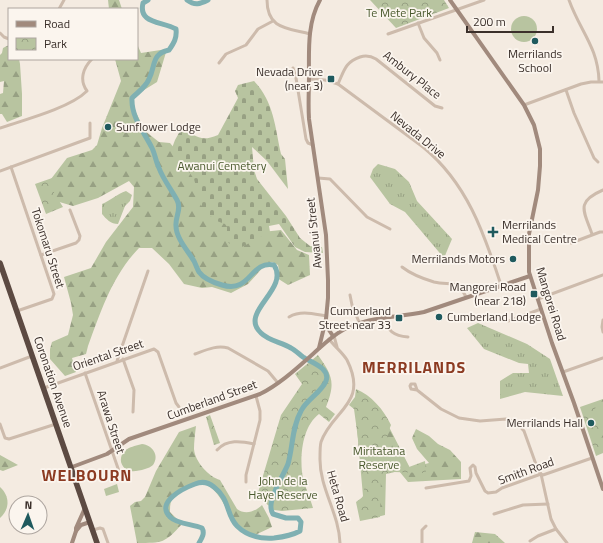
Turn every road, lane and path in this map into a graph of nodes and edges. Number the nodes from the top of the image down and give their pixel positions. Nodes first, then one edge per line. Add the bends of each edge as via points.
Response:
1 (268, 0) edge
2 (320, 0) edge
3 (450, 0) edge
4 (484, 0) edge
5 (569, 0) edge
6 (456, 10) junction
7 (273, 21) junction
8 (418, 23) junction
9 (310, 34) junction
10 (388, 34) dead end
11 (91, 60) edge
12 (440, 60) dead end
13 (220, 62) dead end
14 (293, 68) dead end
15 (309, 79) junction
16 (599, 81) junction
17 (603, 82) edge
18 (338, 84) junction
19 (566, 90) junction
20 (524, 105) junction
21 (442, 108) dead end
22 (90, 123) dead end
23 (0, 128) edge
24 (313, 145) junction
25 (598, 162) dead end
26 (11, 167) junction
27 (0, 171) edge
28 (318, 178) junction
29 (603, 190) edge
30 (70, 210) dead end
31 (390, 229) dead end
32 (603, 232) edge
33 (592, 234) junction
34 (571, 243) dead end
35 (41, 255) junction
36 (0, 263) edge
37 (402, 267) dead end
38 (148, 271) dead end
39 (603, 275) edge
40 (530, 276) junction
41 (501, 285) junction
42 (350, 296) dead end
43 (466, 297) junction
44 (538, 299) junction
45 (541, 309) junction
46 (17, 311) junction
47 (289, 317) dead end
48 (326, 317) junction
49 (384, 317) junction
50 (508, 320) dead end
51 (603, 320) edge
52 (359, 322) junction
53 (322, 332) junction
54 (603, 332) edge
55 (334, 336) junction
56 (408, 337) dead end
57 (329, 340) junction
58 (337, 347) junction
59 (319, 348) junction
60 (195, 354) dead end
61 (33, 356) junction
62 (603, 358) edge
63 (123, 359) junction
64 (117, 361) junction
65 (0, 368) edge
66 (562, 372) junction
67 (85, 373) junction
68 (278, 383) junction
69 (44, 388) junction
70 (417, 390) dead end
71 (256, 396) junction
72 (179, 407) dead end
73 (133, 412) dead end
74 (0, 424) edge
75 (56, 424) junction
76 (254, 444) junction
77 (217, 450) dead end
78 (112, 451) junction
79 (592, 458) junction
80 (72, 467) junction
81 (540, 474) junction
82 (601, 476) edge
83 (120, 477) dead end
84 (246, 482) dead end
85 (426, 488) dead end
86 (603, 489) edge
87 (548, 504) junction
88 (85, 507) junction
89 (494, 514) dead end
90 (89, 519) junction
91 (79, 520) junction
92 (426, 526) dead end
93 (556, 529) junction
94 (93, 530) junction
95 (76, 531) junction
96 (530, 542) dead end
97 (72, 543) edge
98 (97, 543) edge
99 (108, 543) edge
100 (340, 543) edge
101 (422, 543) edge
102 (567, 543) edge

1 - 7 street via 268,13
2 - 9 main road, Awanui Street
3 - 6 main road, Mangorei Road
4 - 6 street
5 - 16 street via 574,15 595,54
6 - 8 street
6 - 20 main road, Mangorei Road
7 - 9 street via 283,28
7 - 13 street via 258,29 246,45 226,54
8 - 10 street
8 - 12 street via 424,38
9 - 15 main road, Awanui Street
11 - 23 street via 84,68 83,82 87,91 84,94 66,105
14 - 24 street, Awanui Street via 306,138 308,143
15 - 18 street, Nevada Drive
15 - 24 main road, Awanui Street via 308,110
16 - 17 street
16 - 19 street
18 - 21 street, Ambury Place via 351,61 369,56 435,106
18 - 41 street, Nevada Drive via 423,147 452,176 473,209
19 - 20 street
19 - 25 street via 594,158
20 - 40 main road, Mangorei Road via 534,125 540,158 538,190 529,234
22 - 26 street via 90,138
24 - 28 main road, Awanui Street
26 - 27 street
26 - 35 street, Tokomaru Street
28 - 31 street via 330,179 366,217
28 - 48 main road, Awanui Street via 326,242
29 - 33 street via 589,197 584,207
30 - 35 street via 80,236 79,240
32 - 33 street
33 - 34 street
35 - 46 street, Tokomaru Street via 54,296 52,299
36 - 46 highway, Coronation Avenue
37 - 43 street via 433,282 455,285
38 - 64 street
39 - 44 street
40 - 41 main road, Cumberland Street
40 - 44 main road, Mangorei Road
41 - 43 main road, Cumberland Street
42 - 52 street
43 - 49 main road, Cumberland Street via 424,312
44 - 45 main road, Mangorei Road
45 - 50 street
45 - 66 main road, Mangorei Road
46 - 61 highway, Coronation Avenue
47 - 48 street via 296,313
48 - 53 main road, Awanui Street
48 - 55 main road, Awanui Street via 327,327
49 - 52 main road, Cumberland Street
49 - 56 street via 390,331 398,336
51 - 54 street
52 - 55 main road, Cumberland Street
53 - 57 main road
53 - 59 main road, Awanui Street
55 - 57 main road, Cumberland Street
55 - 58 street, Heta Road
57 - 58 street, Heta Road
57 - 59 main road, Cumberland Street
58 - 100 street, Heta Road via 350,367 353,390 350,401 326,432 321,443 320,458 326,494 337,523
59 - 68 main road, Cumberland Street
60 - 68 street via 212,348 228,348 268,371
61 - 65 street
61 - 69 highway, Coronation Avenue
62 - 66 street
63 - 64 street, Oriental Street
63 - 72 street, Oriental Street via 156,349
63 - 73 street via 134,390
64 - 67 street, Oriental Street
66 - 79 main road, Mangorei Road
67 - 69 street, Oriental Street
67 - 78 street, Arawa Street
68 - 71 main road, Cumberland Street
69 - 75 highway, Coronation Avenue
70 - 81 street via 441,409 460,418 480,421 506,419 516,422 524,431
71 - 76 street via 260,416
71 - 78 main road, Cumberland Street via 129,439
74 - 75 street via 8,440
75 - 80 highway, Coronation Avenue
76 - 77 street via 239,441 220,446
76 - 84 street
78 - 80 main road, Cumberland Street
78 - 83 street, Arawa Street
79 - 81 street, Smith Road
79 - 82 main road, Mangorei Road
80 - 88 highway, Coronation Avenue
81 - 85 street, Smith Road via 488,493 484,490 473,465 470,468 469,481
81 - 87 street
82 - 86 main road, Mangorei Road
87 - 89 street via 522,505
87 - 93 street
88 - 90 highway, Coronation Avenue
88 - 91 main road
90 - 91 main road
90 - 94 highway, Coronation Avenue
90 - 95 main road
91 - 95 main road
92 - 101 street via 422,530
93 - 96 street
93 - 102 street
94 - 98 highway, Coronation Avenue
94 - 99 street via 103,529
95 - 97 main road

